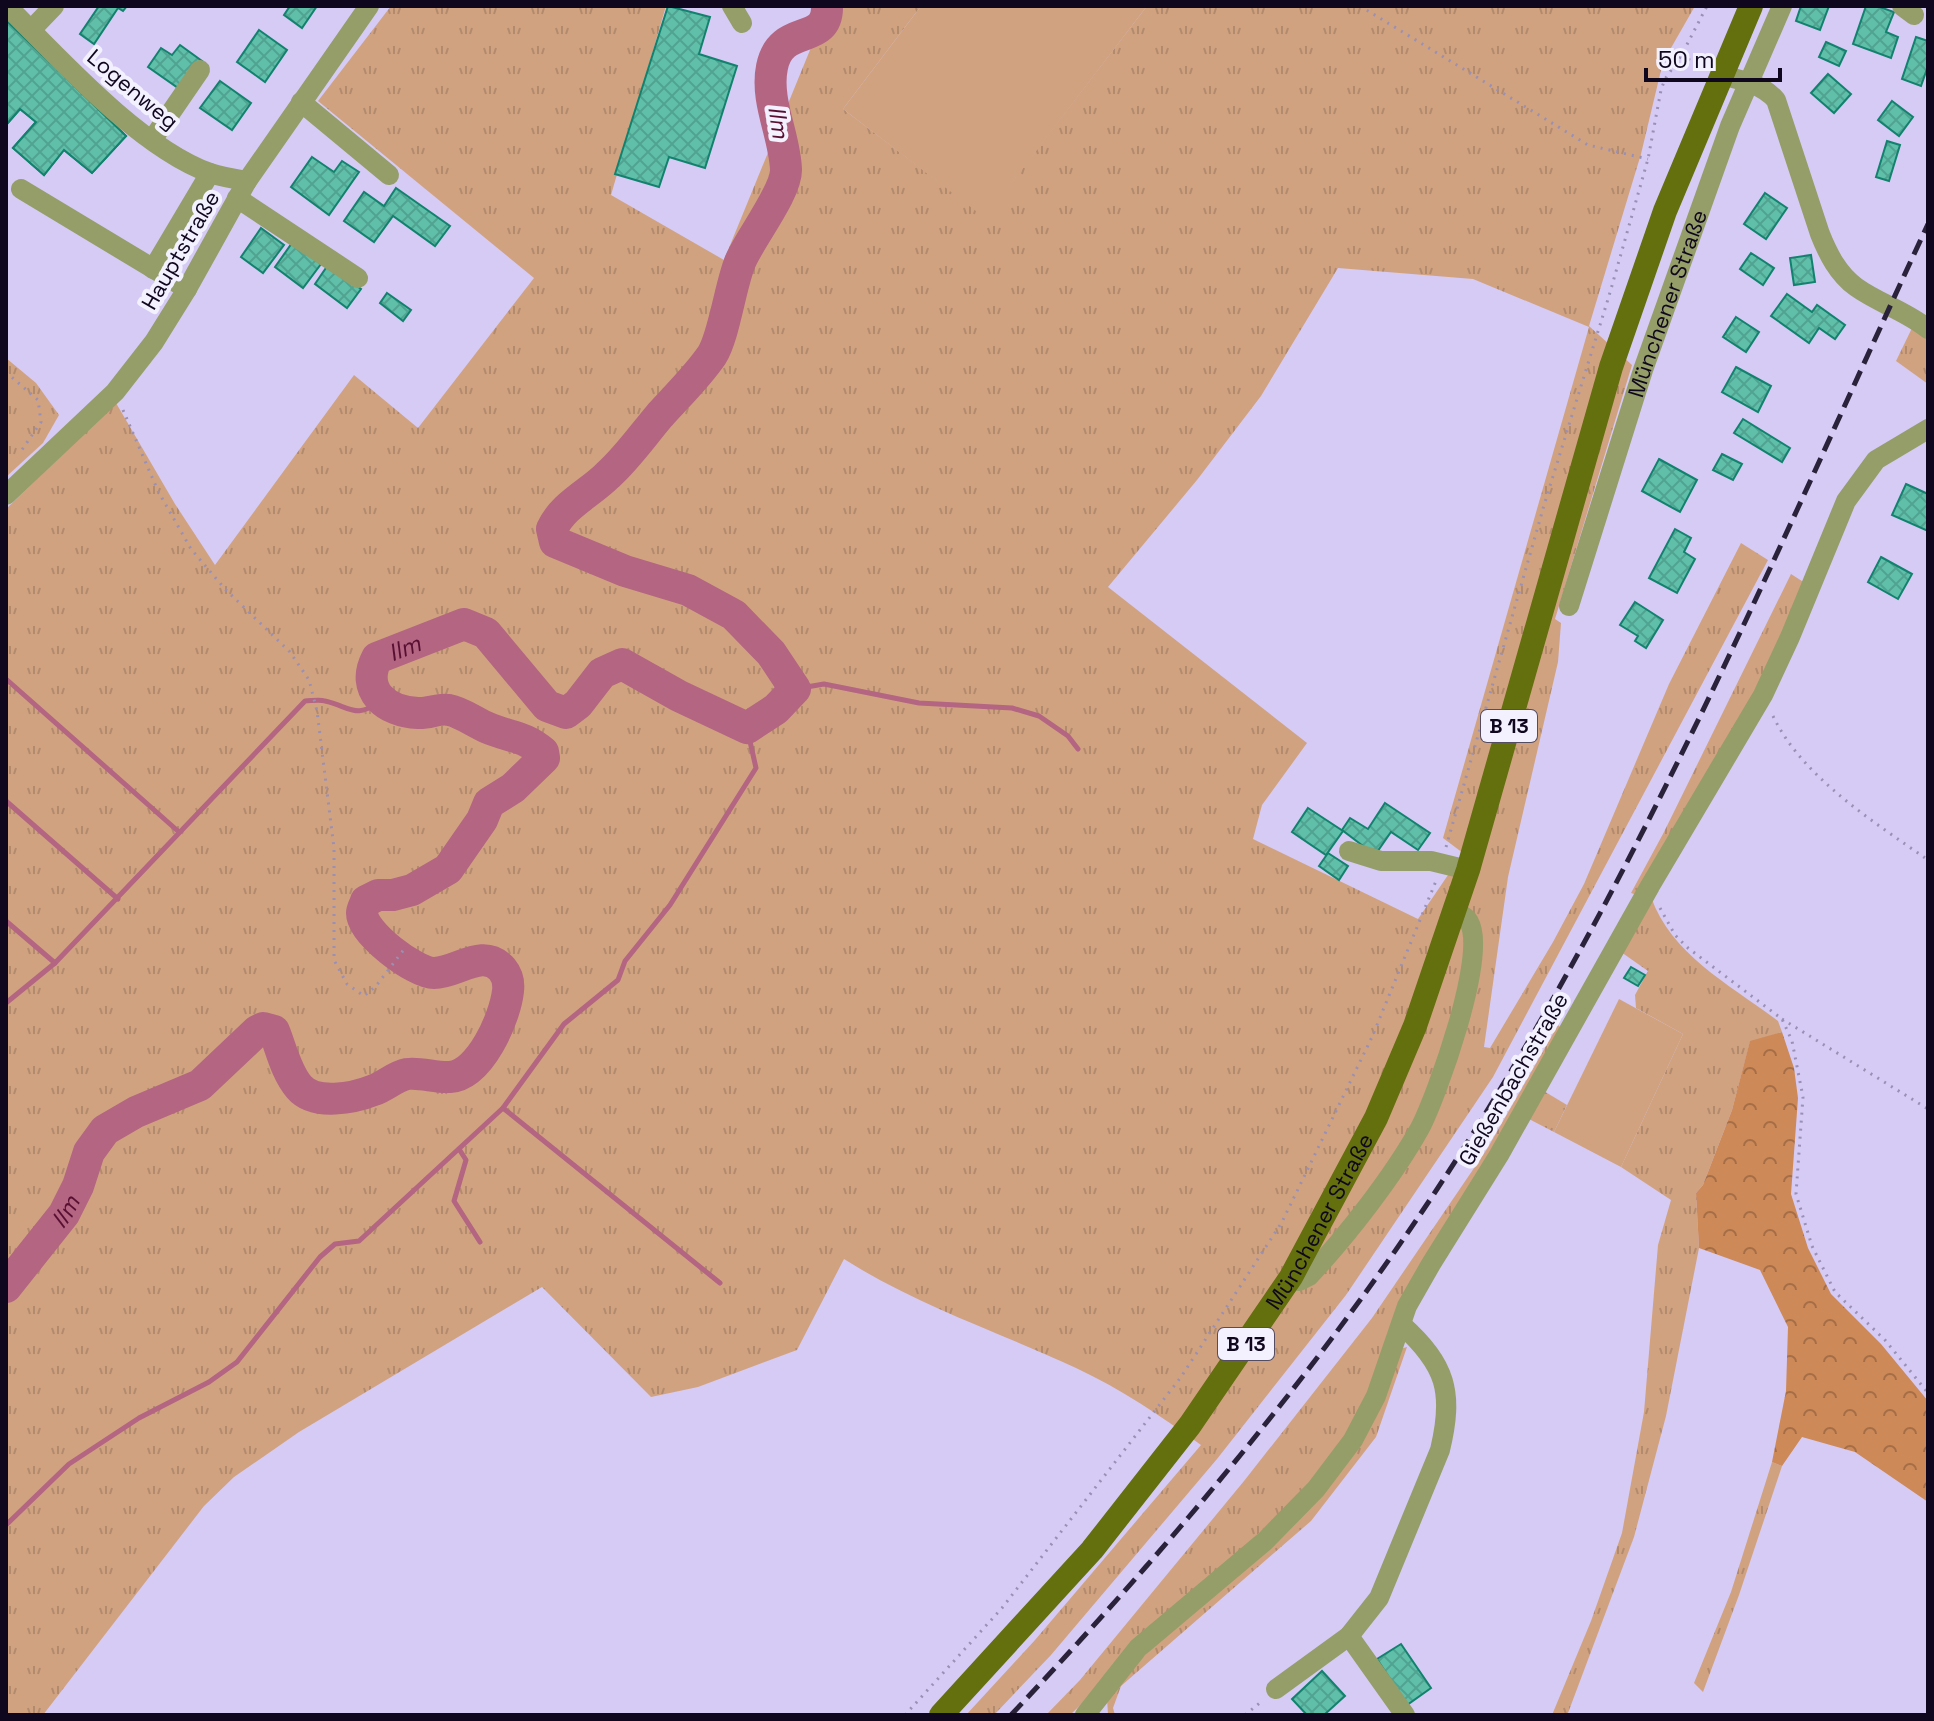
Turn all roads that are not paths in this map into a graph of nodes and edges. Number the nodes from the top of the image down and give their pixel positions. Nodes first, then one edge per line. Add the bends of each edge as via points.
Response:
1 (7, 6) edge
2 (54, 6) edge
3 (369, 6) edge
4 (1751, 6) edge
5 (1782, 6) edge
6 (31, 30) junction
7 (200, 70) dead end
8 (1721, 75) junction
9 (1751, 83) junction
10 (301, 102) junction
11 (152, 140) junction
12 (210, 173) junction
13 (389, 175) dead end
14 (21, 189) dead end
15 (242, 190) junction
16 (153, 269) junction
17 (358, 278) dead end
18 (187, 289) junction
19 (1928, 329) edge
20 (1928, 429) edge
21 (8, 494) edge
22 (1569, 606) dead end
23 (1349, 851) dead end
24 (1468, 870) junction
25 (1454, 913) junction
26 (1291, 1277) junction
27 (1402, 1325) junction
28 (1349, 1636) junction
29 (1276, 1689) dead end
30 (941, 1715) edge
31 (1085, 1715) edge
32 (1405, 1715) edge

1 - 6 street, Logenweg
2 - 6 street
3 - 10 street, Hauptstraße
4 - 8 main road, B 13
5 - 9 street, Münchener Straße
6 - 11 street, Logenweg
7 - 11 street
8 - 9 street
8 - 24 main road, B 13 via 1665,211 1611,367
9 - 19 street via 1776,100 1828,254 1856,287
9 - 22 street, Münchener Straße via 1730,126 1643,370
10 - 13 street
10 - 15 street, Hauptstraße
11 - 12 street, Logenweg
12 - 15 street, Logenweg
12 - 16 street
14 - 16 street
15 - 17 street
15 - 18 street, Hauptstraße
16 - 18 street
18 - 21 street, Hauptstraße via 115,392
20 - 27 street, Gießenbachstraße via 1876,460 1846,501 1763,695 1431,1264
23 - 24 street via 1381,861 1431,861
24 - 25 main road, B 13
25 - 26 main road, Münchener Straße / B 13 via 1376,1118
25 - 26 street via 1470,924 1472,956 1436,1094 1419,1130 1341,1239 1305,1279
26 - 30 main road, Münchener Straße / B 13 via 1154,1473 1092,1550
27 - 28 street via 1440,1369 1445,1426 1379,1598
27 - 31 street, Gießenbachstraße via 1353,1440 1316,1489 1265,1541 1138,1648
28 - 29 street
28 - 32 street

